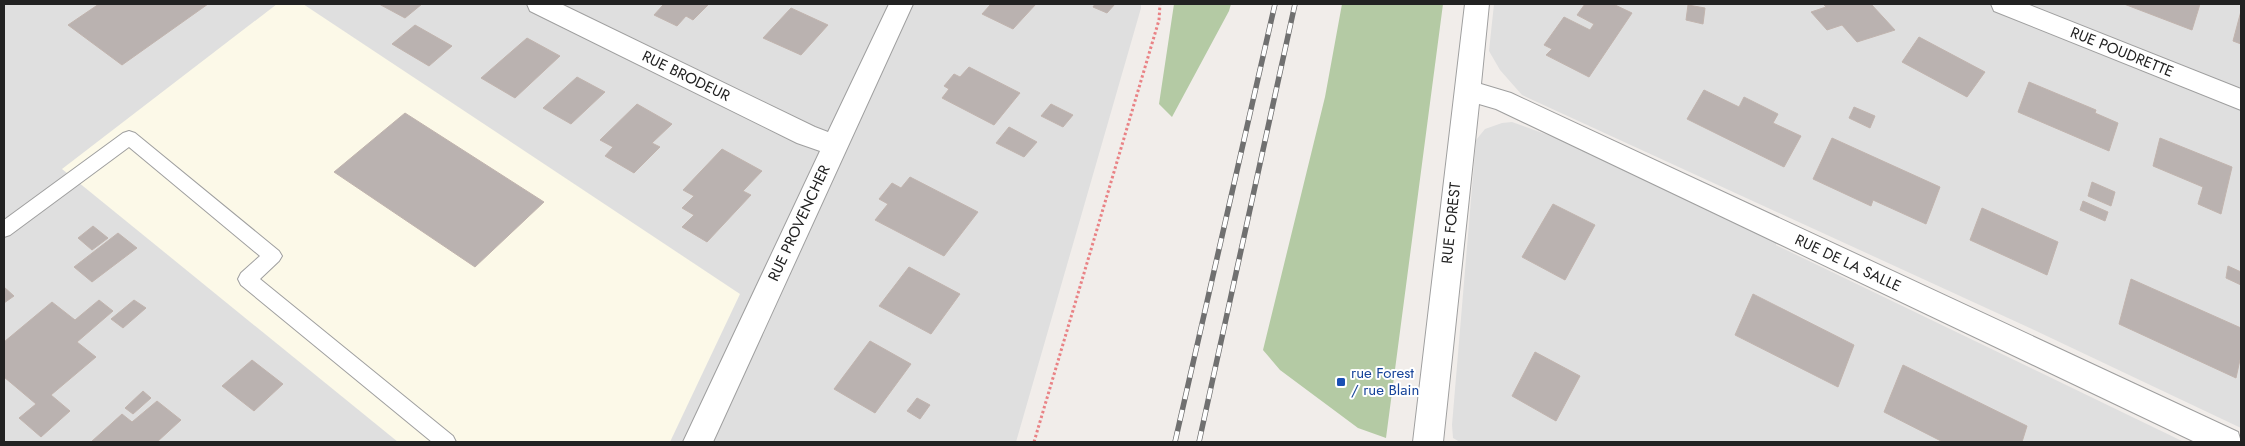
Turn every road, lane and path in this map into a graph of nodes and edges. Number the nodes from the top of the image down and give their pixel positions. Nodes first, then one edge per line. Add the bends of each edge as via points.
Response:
1 (539, 4) edge
2 (901, 4) edge
3 (1160, 4) edge
4 (1476, 4) edge
5 (2003, 4) edge
6 (1466, 91) junction
7 (2241, 100) edge
8 (835, 145) junction
9 (4, 230) edge
10 (446, 442) edge
11 (698, 442) edge
12 (1034, 442) edge
13 (1428, 442) edge
14 (2227, 442) edge

1 - 8 street, RUE BRODEUR via 806,135
2 - 8 street, RUE PROVENCHER
3 - 12 path via 1159,20
4 - 6 street, RUE FOREST
5 - 7 street, RUE POUDRETTE
6 - 13 street, RUE FOREST
6 - 14 street, RUE DE LA SALLE via 1502,100
8 - 11 street, RUE PROVENCHER
9 - 10 lane via 129,138 273,256 247,279

